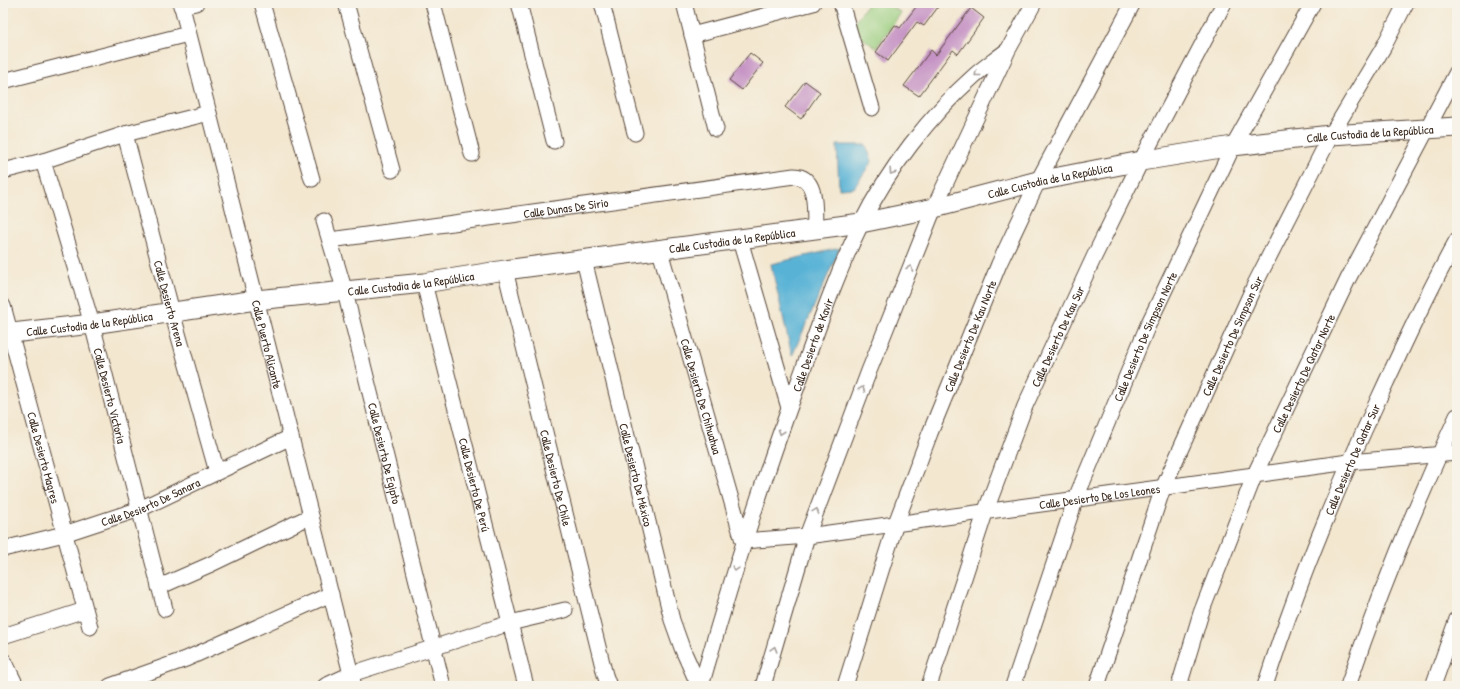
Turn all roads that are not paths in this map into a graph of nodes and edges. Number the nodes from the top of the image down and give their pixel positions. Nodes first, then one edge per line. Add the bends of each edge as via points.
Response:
1 (196, 3) edge
2 (262, 3) edge
3 (346, 3) edge
4 (433, 3) edge
5 (519, 3) edge
6 (602, 3) edge
7 (684, 3) edge
8 (813, 3) edge
9 (841, 3) edge
10 (1034, 3) edge
11 (1134, 3) edge
12 (1224, 3) edge
13 (1313, 3) edge
14 (1406, 3) edge
15 (181, 5) edge
16 (188, 34) junction
17 (692, 35) junction
18 (1008, 50) junction
19 (1457, 72) edge
20 (3, 81) edge
21 (872, 108) dead end
22 (209, 114) junction
23 (1457, 127) edge
24 (1428, 128) junction
25 (716, 129) dead end
26 (635, 133) dead end
27 (125, 134) junction
28 (1332, 135) junction
29 (554, 141) dead end
30 (1233, 146) junction
31 (472, 154) dead end
32 (43, 161) junction
33 (1141, 161) junction
34 (392, 170) dead end
35 (3, 171) edge
36 (312, 179) dead end
37 (1038, 181) junction
38 (934, 208) junction
39 (324, 221) dead end
40 (862, 223) junction
41 (815, 230) junction
42 (330, 240) junction
43 (740, 240) junction
44 (1457, 240) edge
45 (660, 251) junction
46 (584, 260) junction
47 (504, 270) junction
48 (424, 282) junction
49 (345, 292) junction
50 (256, 300) junction
51 (3, 306) edge
52 (172, 312) junction
53 (92, 324) junction
54 (7, 334) edge
55 (789, 408) junction
56 (1457, 416) edge
57 (291, 437) junction
58 (1440, 453) junction
59 (1457, 453) edge
60 (1349, 462) junction
61 (217, 472) junction
62 (1255, 474) junction
63 (1163, 488) junction
64 (1076, 498) junction
65 (140, 509) junction
66 (986, 510) junction
67 (311, 516) junction
68 (896, 524) junction
69 (64, 534) junction
70 (807, 536) junction
71 (743, 541) junction
72 (3, 549) edge
73 (159, 587) junction
74 (331, 594) junction
75 (164, 609) dead end
76 (85, 610) junction
77 (565, 610) dead end
78 (1457, 619) edge
79 (510, 623) junction
80 (90, 627) dead end
81 (3, 636) edge
82 (432, 648) junction
83 (3, 663) edge
84 (353, 680) edge
85 (14, 686) edge
86 (110, 686) edge
87 (325, 686) edge
88 (443, 686) edge
89 (526, 686) edge
90 (609, 686) edge
91 (700, 686) edge
92 (763, 686) edge
93 (845, 686) edge
94 (929, 686) edge
95 (1013, 686) edge
96 (1097, 686) edge
97 (1179, 686) edge
98 (1265, 686) edge
99 (1348, 686) edge
100 (1433, 686) edge

1 - 15 street
2 - 36 street
3 - 34 street
4 - 31 street
5 - 29 street
6 - 26 street
7 - 17 street
8 - 17 street
9 - 21 street
10 - 18 street, Calle Desierto de Kavir
11 - 37 street, Calle Desierto De Kau Norte
12 - 33 street, Calle Desierto De Kau Sur
13 - 30 street, Calle Desierto De Simpson Norte
14 - 28 street, Calle Desierto De Simpson Sur
15 - 16 street, Calle Puerto Alicante
16 - 20 street
16 - 22 street, Calle Puerto Alicante
17 - 25 street
18 - 38 street, Calle Desierto de Kavir
18 -> 40 street, Calle Desierto de Kavir via 974,76 927,126 898,162
19 - 24 street, Calle Desierto De Qatar Norte
22 - 27 street
22 - 50 street, Calle Puerto Alicante
23 - 24 main road, Calle Custodia de la República
24 - 28 main road, Calle Custodia de la República
24 - 62 street, Calle Desierto De Qatar Norte via 1348,279
27 - 32 street
27 - 52 street, Calle Desierto Arena
28 - 30 main road, Calle Custodia de la República
28 - 63 street, Calle Desierto De Simpson Sur via 1254,284
30 - 33 main road, Calle Custodia de la República
30 - 64 street, Calle Desierto De Simpson Norte via 1148,326
32 - 35 street
32 - 53 street, Calle Desierto Victoria
33 - 37 main road, Calle Custodia de la República
33 - 66 street, Calle Desierto De Kau Sur via 1025,406
37 - 38 main road, Calle Custodia de la República
37 - 68 street, Calle Desierto De Kau Norte via 974,325
38 - 40 main road, Calle Custodia de la República
70 -> 38 street, Calle Desierto de Kavir
39 - 42 street, Calle Desierto De Egipto
40 - 41 main road, Calle Custodia de la República
40 - 55 street, Calle Desierto de Kavir via 828,299
41 - 42 street, Calle Dunas De Sirio via 812,187 808,180 801,176
41 - 43 main road, Calle Custodia de la República
42 - 49 street, Calle Desierto De Egipto
43 - 45 main road, Calle Custodia de la República
43 - 55 street
44 - 60 street, Calle Desierto De Qatar Sur
45 - 46 main road, Calle Custodia de la República
45 - 71 street, Calle Desierto De Chihuahua
46 - 47 main road, Calle Custodia de la República
46 - 91 street, Calle Desierto De México via 671,616 682,648
47 - 48 main road, Calle Custodia de la República
47 - 90 street, Calle Desierto De Chile via 604,675
48 - 49 main road, Calle Custodia de la República
48 - 79 street, Calle Desierto De Perú
49 - 50 main road, Calle Custodia de la República
49 - 82 street, Calle Desierto De Egipto
50 - 52 main road, Calle Custodia de la República
50 - 57 street, Calle Puerto Alicante
51 - 54 street, Calle Desierto Magres
52 - 53 main road, Calle Custodia de la República
52 - 61 street, Calle Desierto Arena
53 - 54 main road, Calle Custodia de la República
53 - 65 street, Calle Desierto Victoria
54 - 69 street, Calle Desierto Magres
55 -> 71 street, Calle Desierto de Kavir
56 - 58 street
57 - 61 street, Calle Desierto De Sanara
57 - 67 street, Calle Puerto Alicante
58 - 59 street, Calle Desierto De Los Leones
58 - 60 street, Calle Desierto De Los Leones
58 - 99 street via 1369,624
60 - 62 street, Calle Desierto De Los Leones
60 - 98 street, Calle Desierto De Qatar Sur via 1299,584
61 - 65 street, Calle Desierto De Sanara
62 - 63 street, Calle Desierto De Los Leones
62 - 97 street, Calle Desierto De Qatar Norte via 1201,613
63 - 64 street, Calle Desierto De Los Leones
63 - 96 street, Calle Desierto De Simpson Sur
64 - 66 street, Calle Desierto De Los Leones
64 - 95 street, Calle Desierto De Simpson Norte
65 - 69 street, Calle Desierto De Sanara
65 - 73 street, Calle Desierto Victoria
66 - 68 street, Calle Desierto De Los Leones
66 - 94 street, Calle Desierto De Kau Sur
67 - 73 street
67 - 74 street, Calle Puerto Alicante
68 - 70 street, Calle Desierto De Los Leones
68 - 93 street, Calle Desierto De Kau Norte
69 - 72 street, Calle Desierto De Sanara
69 - 76 street, Calle Desierto Magres
70 - 71 street, Calle Desierto De Los Leones
92 -> 70 street, Calle Desierto de Kavir
71 -> 91 street, Calle Desierto de Kavir
73 - 75 street, Calle Desierto Victoria
74 - 84 street, Calle Puerto Alicante
74 - 86 street via 186,659
76 - 80 street, Calle Desierto Magres
76 - 81 street
77 - 79 street
78 - 100 street
79 - 82 street
79 - 89 street, Calle Desierto De Perú
82 - 84 street
82 - 88 street, Calle Desierto De Egipto
83 - 85 main road
84 - 87 street

